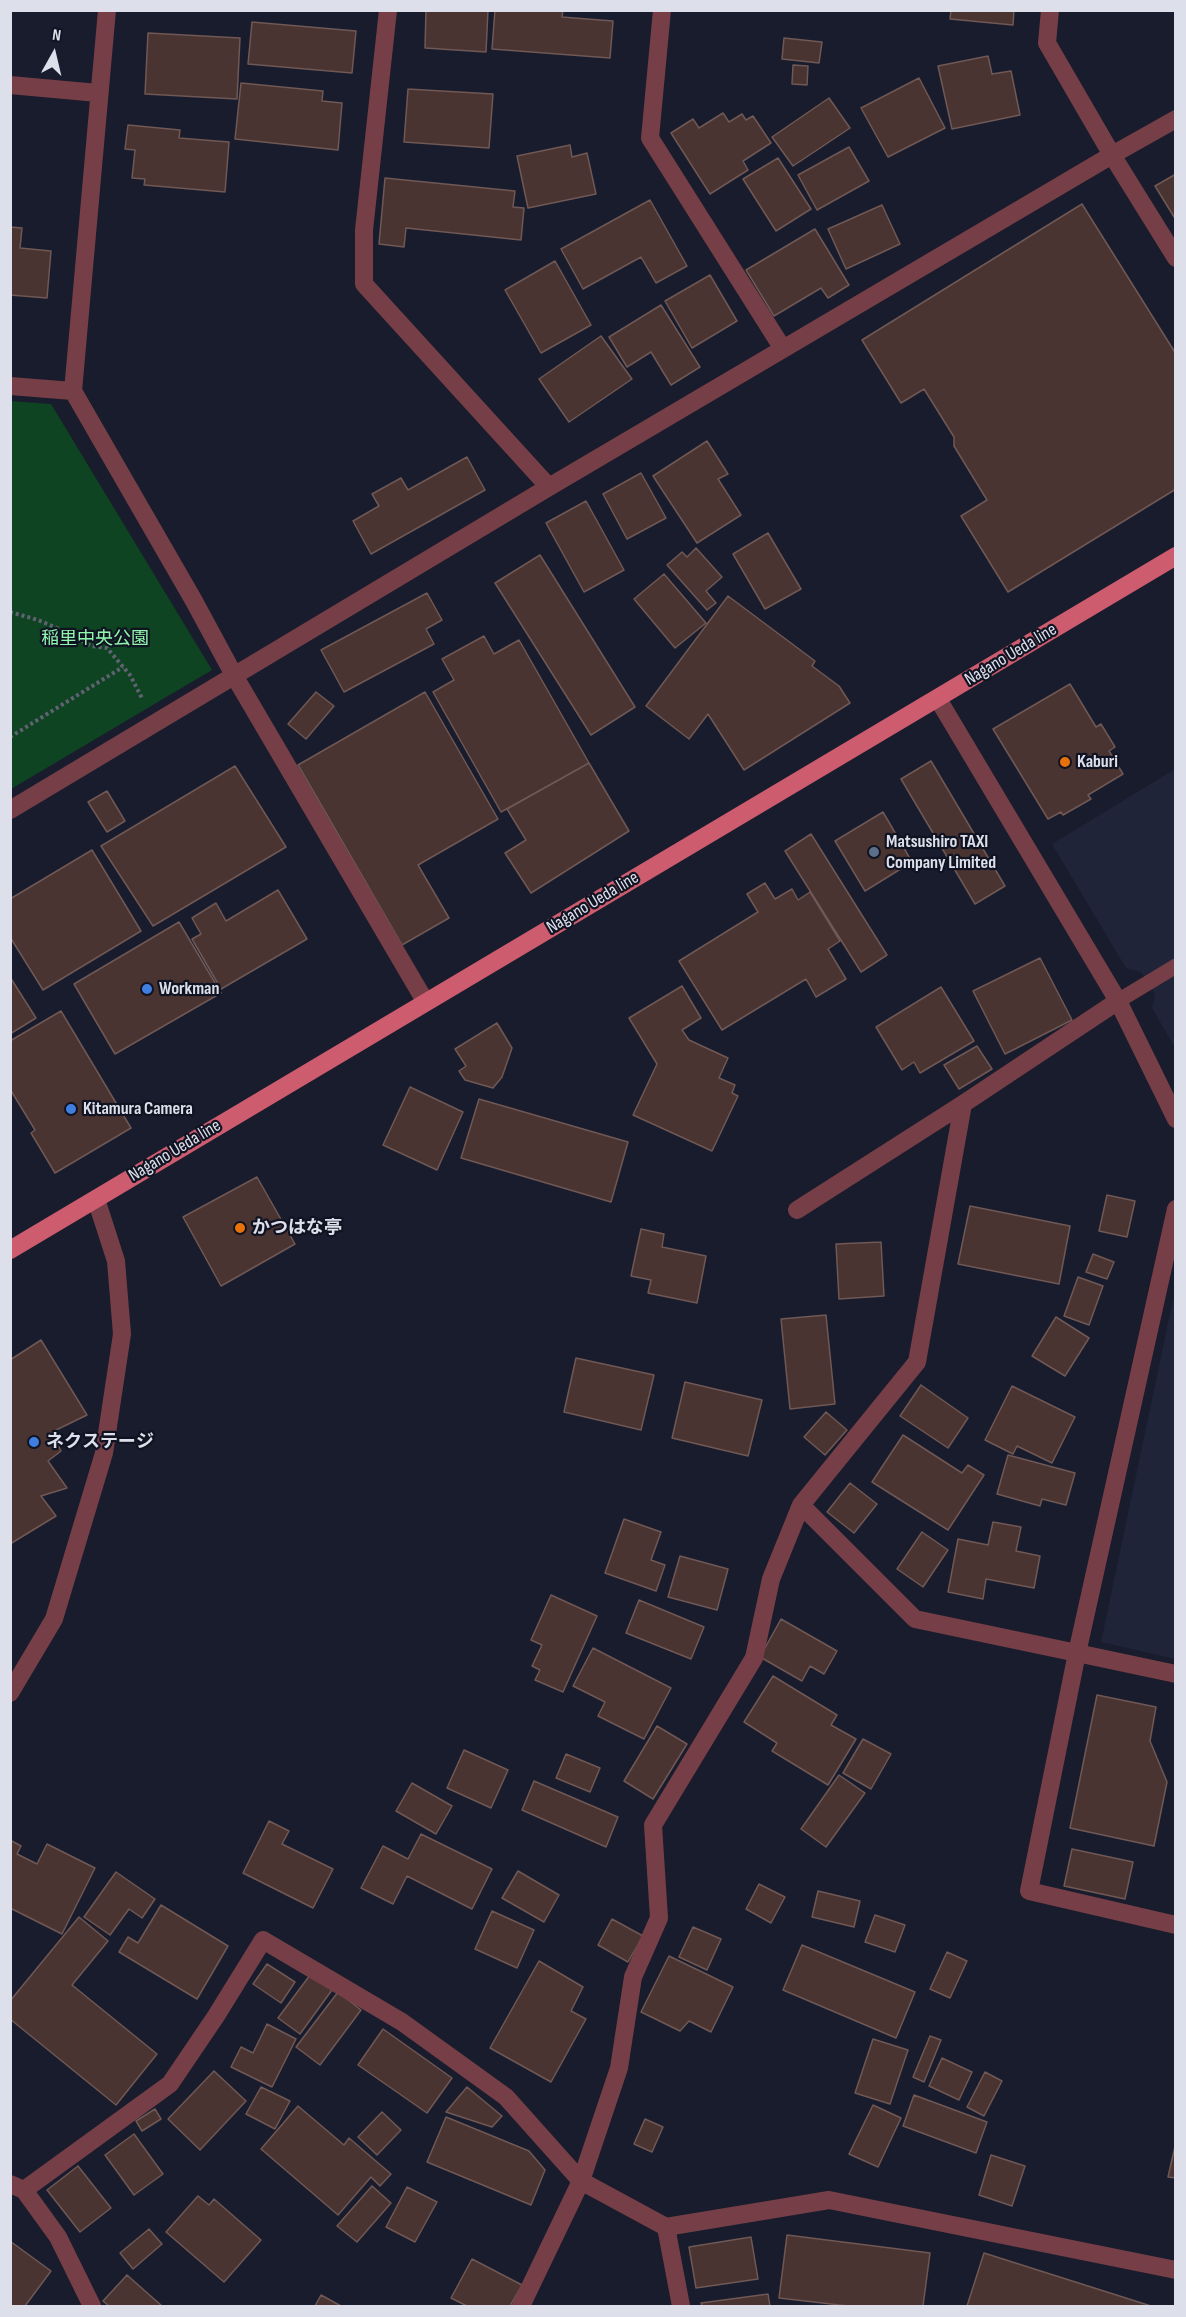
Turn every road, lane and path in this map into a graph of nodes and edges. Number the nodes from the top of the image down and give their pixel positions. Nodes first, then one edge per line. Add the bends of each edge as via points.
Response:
1 (107, 10) edge
2 (388, 10) edge
3 (662, 10) edge
4 (1050, 10) edge
5 (10, 85) edge
6 (98, 93) junction
7 (1176, 119) edge
8 (1112, 155) junction
9 (1176, 258) edge
10 (783, 349) junction
11 (10, 386) edge
12 (73, 391) junction
13 (549, 487) junction
14 (1176, 556) edge
15 (10, 612) edge
16 (123, 667) junction
17 (235, 677) junction
18 (938, 699) junction
19 (155, 724) junction
20 (10, 737) edge
21 (10, 810) edge
22 (1176, 966) edge
23 (1118, 1000) junction
24 (425, 1001) junction
25 (963, 1104) junction
26 (1176, 1119) edge
27 (96, 1199) junction
28 (1176, 1209) edge
29 (797, 1210) dead end
30 (10, 1250) edge
31 (801, 1506) junction
32 (1077, 1653) junction
33 (1176, 1674) edge
34 (10, 1694) edge
35 (1176, 1925) edge
36 (581, 2181) junction
37 (17, 2187) edge
38 (666, 2227) junction
39 (1176, 2270) edge
40 (92, 2307) edge
41 (520, 2307) edge
42 (681, 2307) edge

1 - 6 street
2 - 13 street via 364,230 364,284
3 - 10 street via 650,138
4 - 8 street via 1047,44
5 - 6 street
6 - 12 street
7 - 8 street
8 - 9 street
8 - 10 street
10 - 13 street
11 - 12 street
12 - 17 street
13 - 17 street
14 - 18 main road, Nagano Ueda line
15 - 16 path via 38,620 91,646 107,648
16 - 19 path
16 - 20 path
17 - 19 street
17 - 24 street
18 - 23 street
18 - 24 main road, Nagano Ueda line
19 - 21 street
22 - 23 lane
23 - 25 street
23 - 26 street
24 - 27 main road, Nagano Ueda line
25 - 29 street
25 - 31 street via 916,1362
27 - 30 main road, Nagano Ueda line
27 - 34 street via 116,1261 122,1334 104,1453 54,1619
28 - 32 street
31 - 32 street via 915,1619
31 - 36 street via 771,1579 754,1658 653,1825 660,1918 633,1977 619,2068
32 - 33 street
32 - 35 street via 1029,1891
36 - 37 street via 506,2097 402,2022 263,1940 170,2084
36 - 38 street
36 - 41 street
37 - 40 street via 58,2237
38 - 39 street via 828,2200
38 - 42 street

